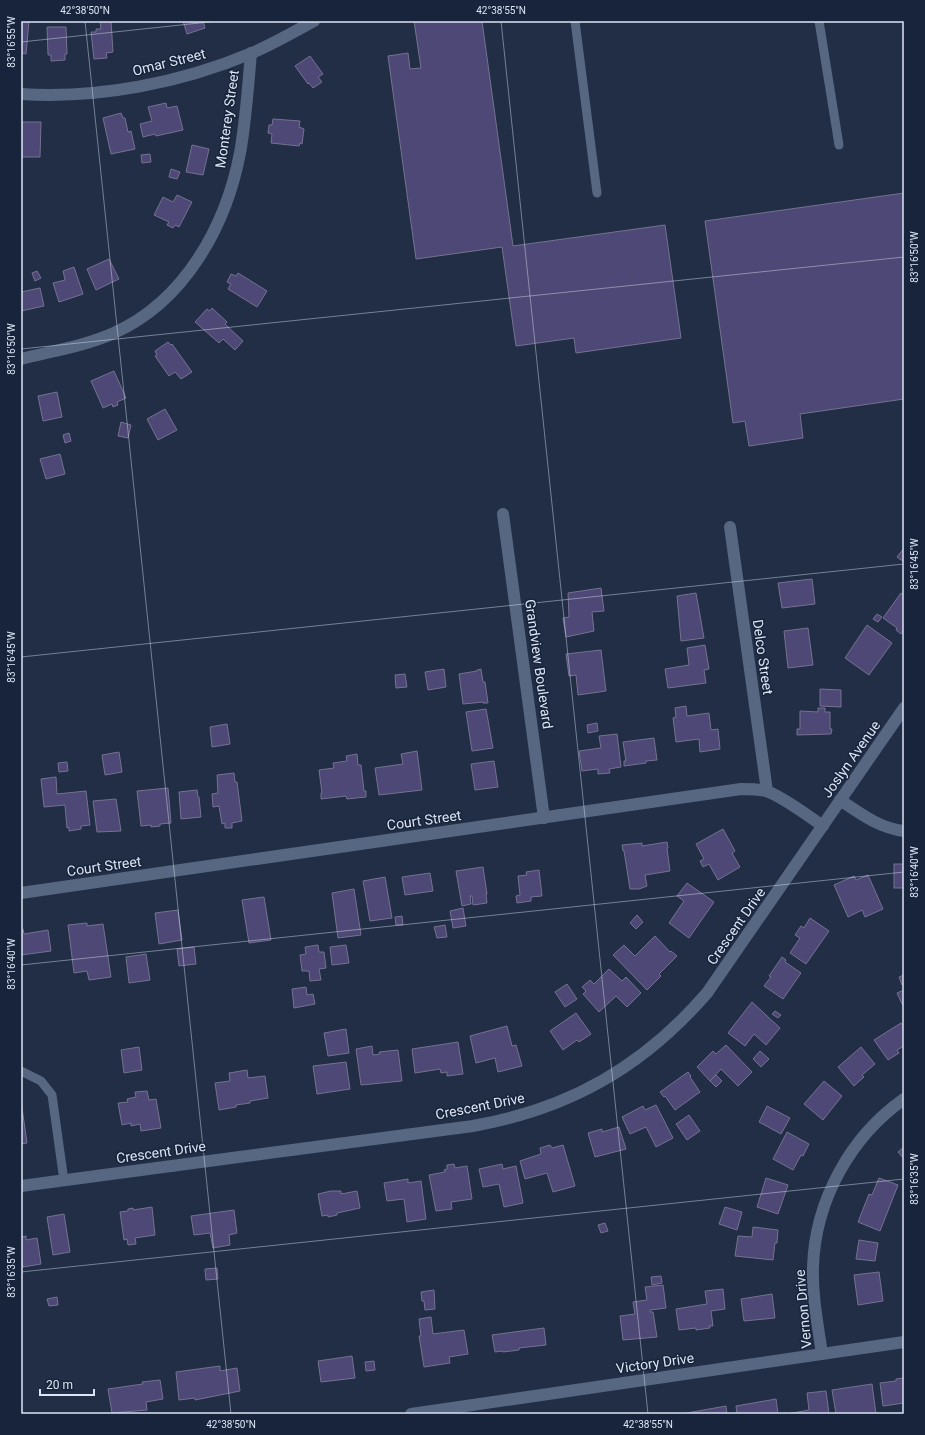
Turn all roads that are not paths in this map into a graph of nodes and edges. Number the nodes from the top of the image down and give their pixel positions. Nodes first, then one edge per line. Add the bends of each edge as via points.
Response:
1 (314, 21) edge
2 (575, 21) edge
3 (819, 21) edge
4 (251, 53) junction
5 (21, 94) edge
6 (839, 145) dead end
7 (597, 193) dead end
8 (21, 359) edge
9 (504, 514) dead end
10 (730, 526) dead end
11 (904, 708) edge
12 (767, 791) junction
13 (840, 800) junction
14 (544, 818) junction
15 (822, 826) junction
16 (904, 831) edge
17 (21, 893) edge
18 (21, 1071) edge
19 (904, 1099) edge
20 (64, 1181) junction
21 (21, 1186) edge
22 (904, 1342) edge
23 (822, 1354) junction
24 (411, 1414) edge

1 - 4 street, Omar Street
2 - 7 lane
3 - 6 lane
4 - 5 street, Omar Street via 189,74 134,87 81,94
4 - 8 street, Monterey Street via 242,140 233,179 214,231 190,271 157,305 121,330 88,343
9 - 14 street, Grandview Boulevard
10 - 12 street, Delco Street
11 - 13 street, Joslyn Avenue
12 - 14 street, Court Street via 741,789
12 - 15 street, Court Street
13 - 15 street, Joslyn Avenue
13 - 16 street via 879,825
14 - 17 street, Court Street
15 - 20 street, Crescent Drive via 721,974 690,1012 639,1057 608,1078 571,1097 530,1113 473,1126
18 - 20 lane via 41,1082 52,1095
19 - 23 street, Vernon Drive via 873,1125 851,1152 836,1178 822,1212 814,1249 813,1284
20 - 21 street, Crescent Drive
22 - 23 street, Victory Drive
23 - 24 street, Victory Drive

